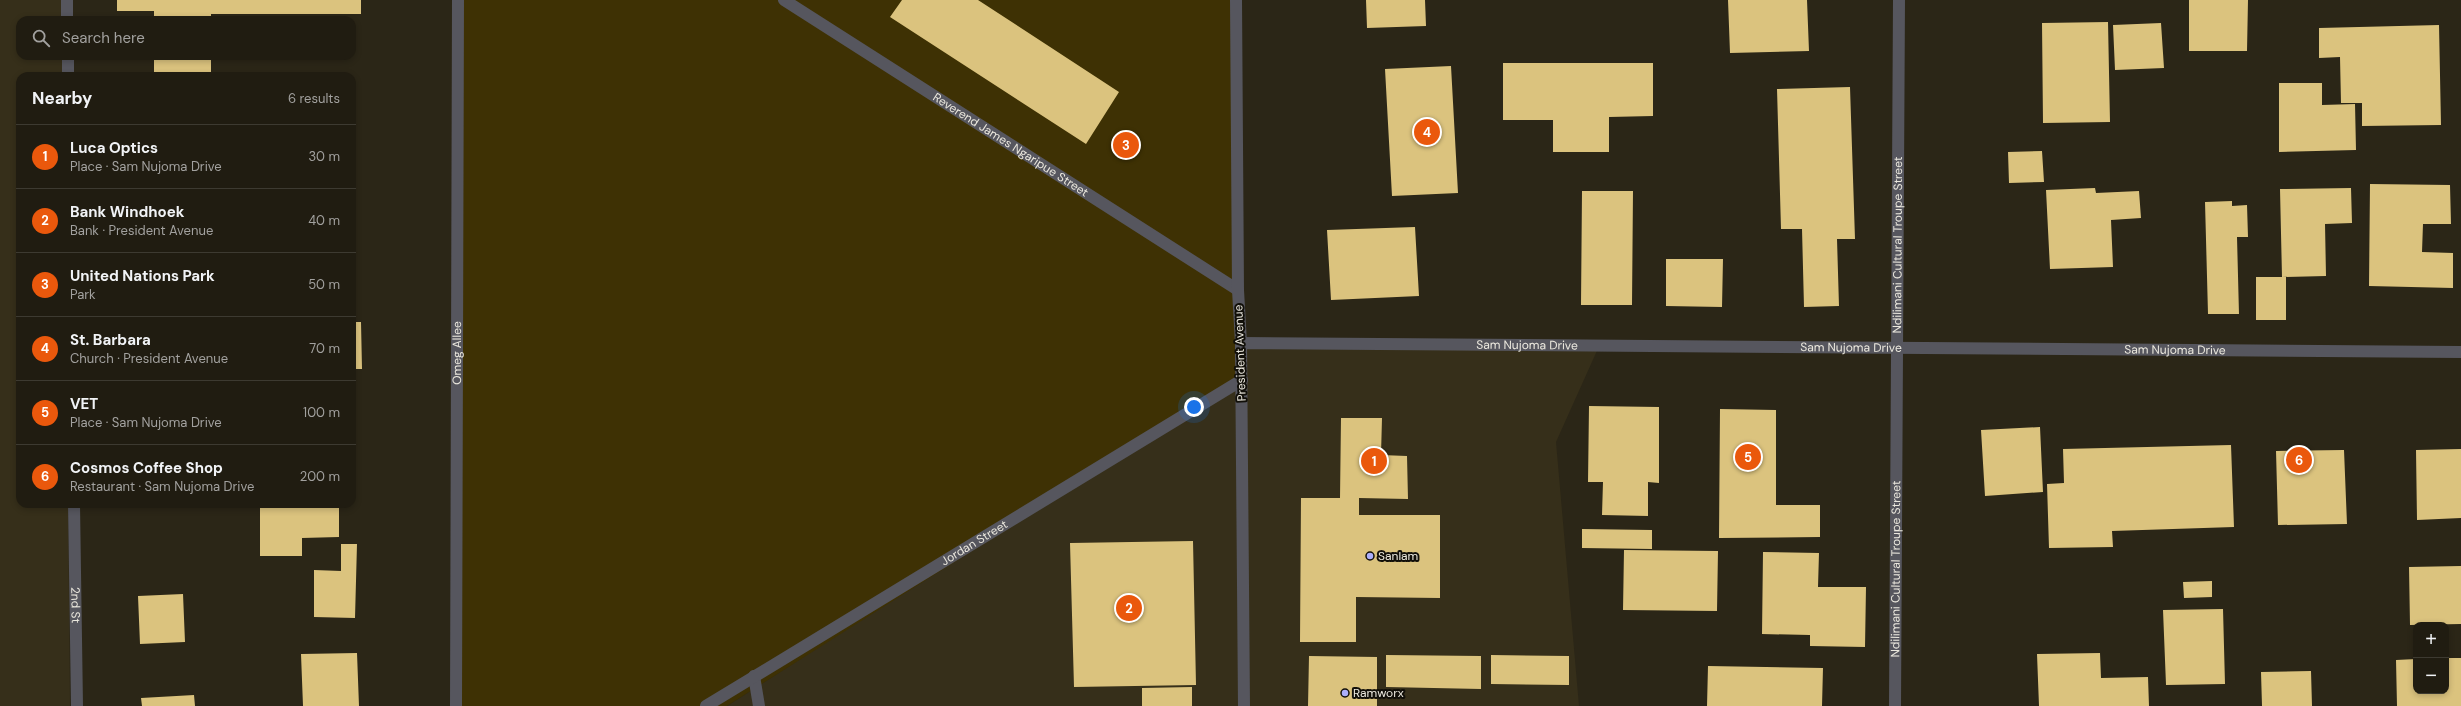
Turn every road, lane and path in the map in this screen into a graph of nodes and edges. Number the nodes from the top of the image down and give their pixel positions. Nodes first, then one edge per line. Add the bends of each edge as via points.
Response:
1 (67, 0) edge
2 (458, 0) edge
3 (784, 0) edge
4 (1236, 0) edge
5 (1899, 0) edge
6 (67, 16) edge
7 (68, 60) edge
8 (68, 72) edge
9 (1238, 290) junction
10 (1241, 343) junction
11 (1896, 348) junction
12 (2461, 352) edge
13 (1242, 380) junction
14 (74, 508) edge
15 (754, 676) junction
16 (77, 706) edge
17 (456, 706) edge
18 (706, 706) edge
19 (759, 706) edge
20 (1244, 706) edge
21 (1895, 706) edge

1 - 6 street
2 - 17 street, Omeg Allee
3 - 9 street, Reverend James Ngaripue Street
4 - 9 street, President Avenue
5 - 11 street, Ndilimani Cultural Troupe Street
7 - 8 street
9 - 10 street, President Avenue
10 - 11 street, Sam Nujoma Drive
10 - 13 street, President Avenue
11 - 12 street, Sam Nujoma Drive
11 - 21 street, Ndilimani Cultural Troupe Street
13 - 15 street, Jordan Street
13 - 20 street, President Avenue
14 - 16 street, 2nd St
15 - 18 street, Jordan Street
15 - 19 street

